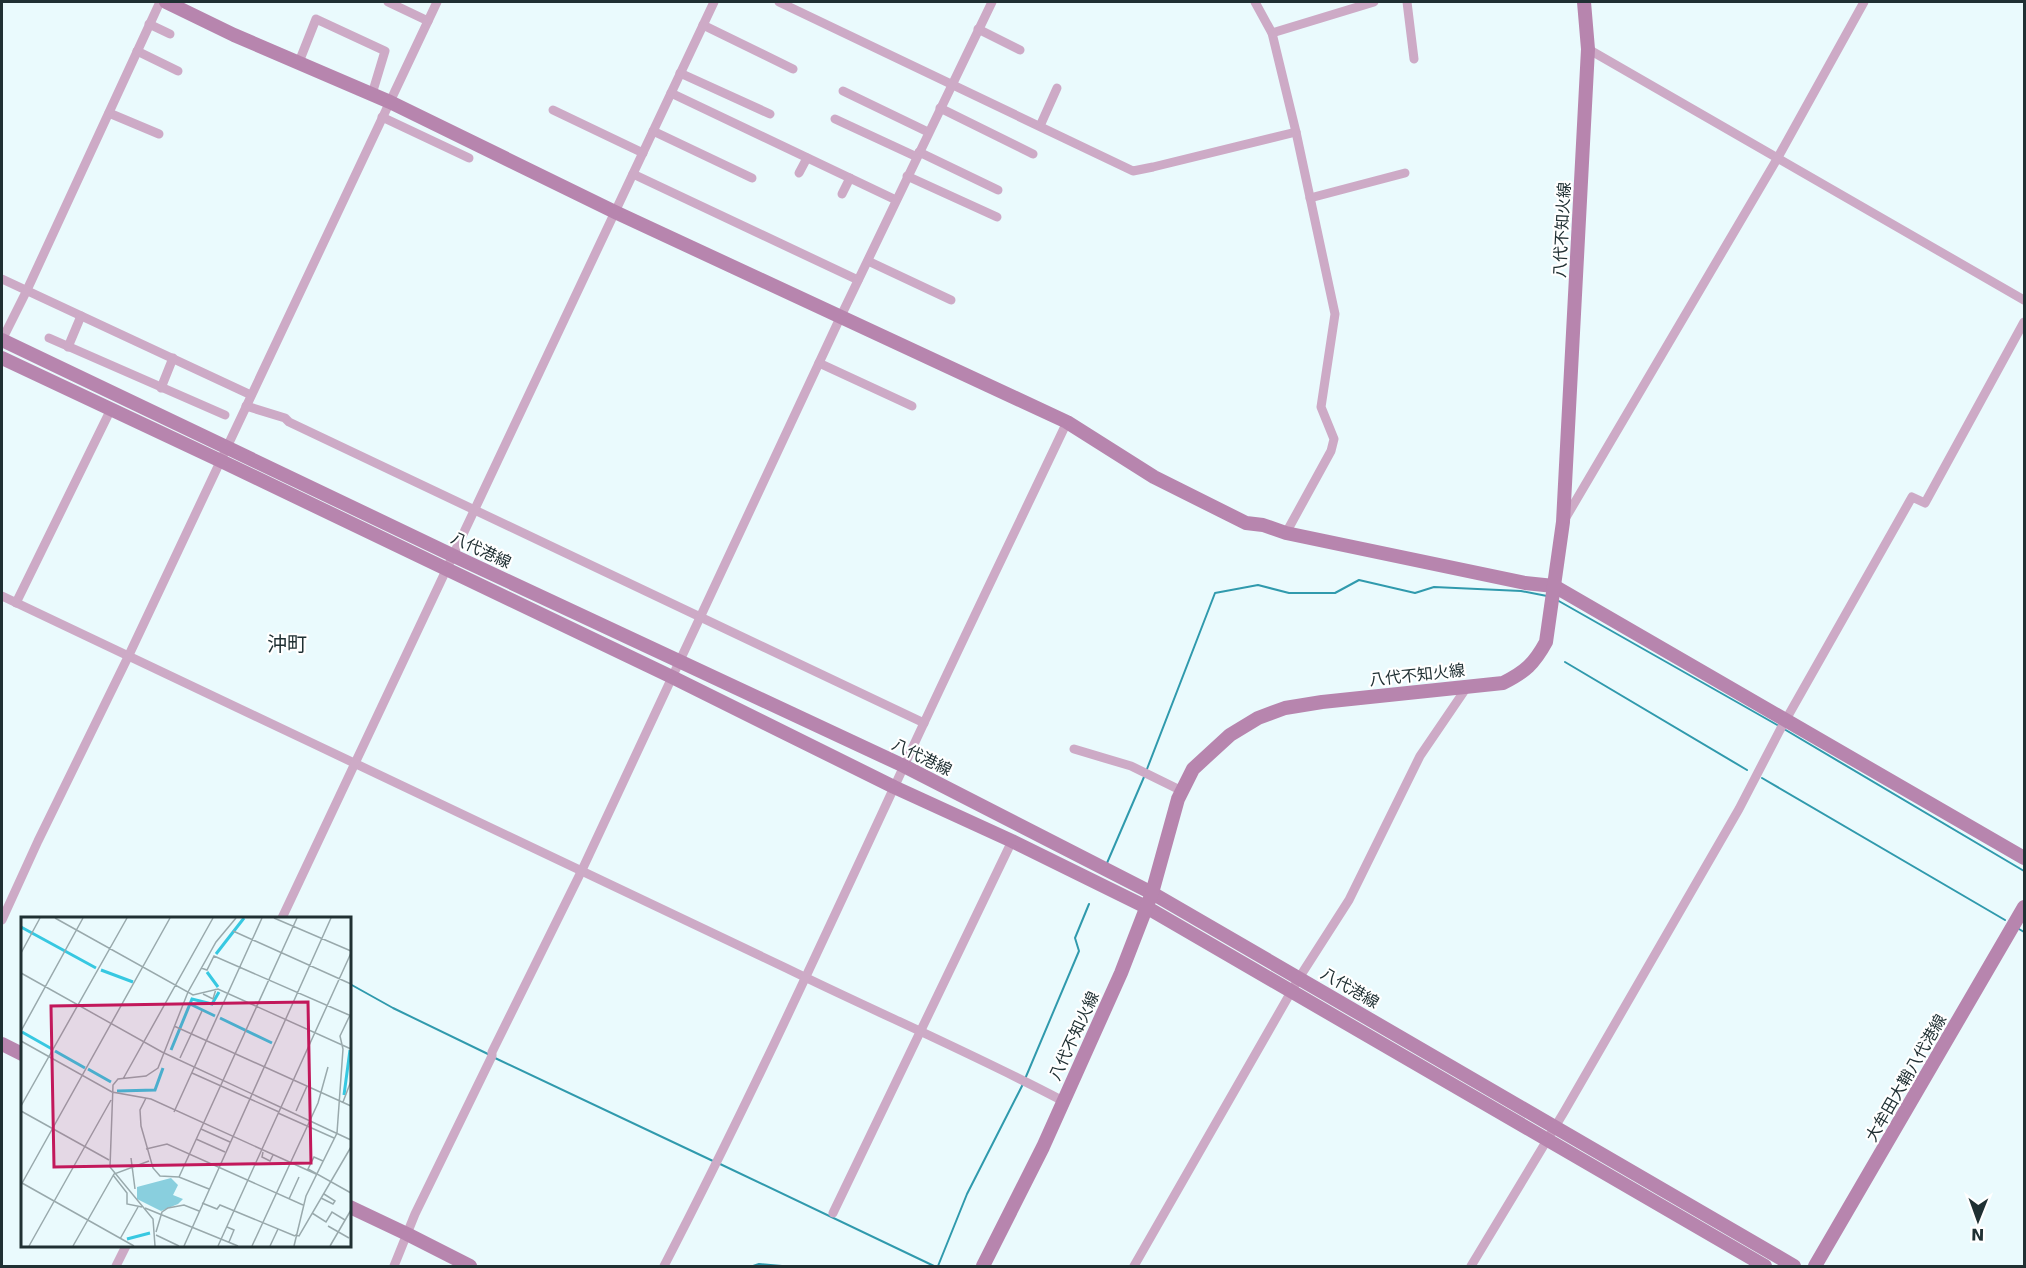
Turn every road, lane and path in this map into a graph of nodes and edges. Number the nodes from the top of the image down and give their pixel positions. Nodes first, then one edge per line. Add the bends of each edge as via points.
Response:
1 (160, 2) edge
2 (166, 2) edge
3 (388, 2) edge
4 (437, 2) edge
5 (714, 2) edge
6 (779, 2) edge
7 (992, 2) edge
8 (1256, 2) edge
9 (1374, 2) edge
10 (1407, 2) edge
11 (1584, 2) edge
12 (1864, 2) edge
13 (428, 21) junction
14 (149, 24) junction
15 (703, 25) junction
16 (978, 29) junction
17 (1272, 33) junction
18 (170, 34) dead end
19 (1588, 49) junction
20 (1020, 50) dead end
21 (137, 51) junction
22 (1414, 59) dead end
23 (299, 62) junction
24 (793, 69) dead end
25 (178, 71) dead end
26 (680, 73) junction
27 (951, 83) junction
28 (1057, 88) dead end
29 (843, 91) dead end
30 (671, 93) junction
31 (372, 94) junction
32 (390, 102) junction
33 (940, 108) junction
34 (553, 110) dead end
35 (108, 113) junction
36 (770, 114) dead end
37 (382, 117) junction
38 (835, 119) dead end
39 (1040, 126) junction
40 (653, 131) junction
41 (928, 132) junction
42 (1296, 132) junction
43 (159, 134) dead end
44 (643, 153) junction
45 (918, 154) junction
46 (1033, 154) dead end
47 (469, 158) dead end
48 (807, 158) junction
49 (1777, 159) junction
50 (799, 173) dead end
51 (1405, 173) dead end
52 (633, 174) junction
53 (908, 176) junction
54 (752, 178) dead end
55 (850, 178) junction
56 (998, 190) dead end
57 (842, 194) dead end
58 (1310, 198) junction
59 (896, 200) junction
60 (615, 212) junction
61 (998, 217) dead end
62 (868, 261) junction
63 (2, 279) edge
64 (858, 280) junction
65 (27, 290) junction
66 (951, 300) dead end
67 (2025, 300) edge
68 (81, 316) junction
69 (840, 318) junction
70 (2025, 322) edge
71 (49, 338) dead end
72 (2, 340) edge
73 (68, 346) junction
74 (2, 358) edge
75 (173, 358) junction
76 (819, 363) junction
77 (161, 388) junction
78 (251, 395) junction
79 (246, 406) junction
80 (912, 406) dead end
81 (111, 409) junction
82 (225, 415) dead end
83 (1067, 422) junction
84 (224, 454) junction
85 (474, 511) junction
86 (1563, 522) junction
87 (1286, 533) junction
88 (454, 556) junction
89 (447, 569) junction
90 (1553, 590) junction
91 (2, 596) edge
92 (16, 603) junction
93 (700, 618) junction
94 (128, 657) junction
95 (680, 662) junction
96 (672, 677) junction
97 (1467, 687) junction
98 (924, 723) junction
99 (1784, 725) junction
100 (1074, 749) dead end
101 (354, 765) junction
102 (904, 766) junction
103 (894, 787) junction
104 (1182, 790) junction
105 (1012, 841) junction
106 (2025, 858) edge
107 (582, 870) junction
108 (1152, 893) junction
109 (1146, 907) junction
110 (2025, 907) edge
111 (282, 917) edge
112 (2, 920) edge
113 (806, 978) junction
114 (1299, 978) junction
115 (1291, 992) junction
116 (921, 1031) junction
117 (2, 1044) edge
118 (21, 1054) edge
119 (1063, 1101) junction
120 (1554, 1127) junction
121 (1546, 1140) junction
122 (351, 1208) edge
123 (833, 1213) dead end
124 (406, 1234) junction
125 (125, 1247) edge
126 (116, 1266) edge
127 (394, 1266) edge
128 (470, 1266) edge
129 (664, 1266) edge
130 (983, 1266) edge
131 (1134, 1266) edge
132 (1471, 1266) edge
133 (1765, 1266) edge
134 (1794, 1266) edge
135 (1815, 1266) edge

1 - 14 street
2 - 23 main road
3 - 13 street
4 - 13 street
5 - 15 street
6 - 27 street
7 - 16 street
8 - 17 street
9 - 17 street
10 - 22 street
11 - 19 main road, 八代不知火線
12 - 49 street
13 - 32 street
14 - 18 street
14 - 21 street
15 - 24 street
15 - 26 street
16 - 20 street
16 - 27 street
17 - 42 street
19 - 49 street
19 - 86 main road, 八代不知火線
21 - 25 street
21 - 35 street
23 - 31 main road
23 - 31 street via 316,19 385,51
26 - 30 street
26 - 36 street
27 - 33 street
27 - 39 street
28 - 39 street
29 - 41 street
30 - 40 street
30 - 48 street
31 - 32 main road
32 - 37 street
32 - 60 main road
33 - 41 street
33 - 46 street
34 - 44 street
35 - 43 street
35 - 65 street
37 - 47 street
37 - 78 street
38 - 45 street
39 - 42 street via 1133,171
40 - 44 street
40 - 54 street
41 - 45 street
42 - 58 street
44 - 52 street
45 - 53 street
45 - 56 street
48 - 50 street
48 - 55 street
49 - 67 street
49 - 86 street
51 - 58 street
52 - 60 street
52 - 64 street
53 - 59 street
53 - 61 street
55 - 57 street
55 - 59 street
58 - 87 street via 1335,314 1321,407 1334,440
59 - 62 street
60 - 69 main road
60 - 85 street
62 - 64 street
62 - 66 street
63 - 65 street
64 - 69 street
65 - 68 street
65 - 72 street
68 - 73 street
68 - 75 street
69 - 76 street
69 - 83 main road
70 - 99 street via 1925,503 1912,497
71 - 73 street
72 - 84 main road, 八代港線
73 - 77 street
74 - 81 main road, 八代港線
75 - 77 street
75 - 78 street
76 - 80 street
76 - 93 street
77 - 82 street
78 - 79 street
79 - 84 street
79 - 85 street via 285,418
81 - 84 main road, 八代港線
81 - 92 street
83 - 87 main road via 1154,477 1246,523
83 - 98 street
84 - 88 main road, 八代港線
84 - 89 main road, 八代港線
84 - 94 street
85 - 88 street
85 - 93 street
86 - 90 main road, 八代不知火線
87 - 90 main road
88 - 89 street
88 - 95 main road, 八代港線
89 - 96 main road, 八代港線
89 - 101 street
90 - 97 main road, 八代不知火線 via 1546,642 1537,659 1503,683
90 - 99 main road
91 - 92 street
92 - 94 street
93 - 95 street
93 - 98 street
94 - 101 street
94 - 112 street
95 - 96 street
95 - 102 main road, 八代港線
96 - 103 main road, 八代港線
96 - 107 street
97 - 104 main road, 八代不知火線 via 1285,708 1230,735 1193,769
97 - 114 street via 1420,756 1349,900
98 - 102 street
99 - 106 main road
99 - 120 street
100 - 104 street via 1131,766
101 - 107 street
101 - 111 street
102 - 103 street
102 - 108 main road, 八代港線
103 - 105 main road, 八代港線
103 - 113 street
104 - 108 main road, 八代不知火線
105 - 109 main road, 八代港線
105 - 116 street
107 - 113 street
107 - 124 street
108 - 109 main road, 八代不知火線
108 - 114 main road, 八代港線
109 - 115 main road, 八代港線
109 - 119 main road, 八代不知火線
110 - 135 main road, 大牟田大鞘八代港線
113 - 116 street
113 - 129 street
114 - 115 street
114 - 120 main road, 八代港線
115 - 121 main road, 八代港線
115 - 131 street
116 - 119 street
116 - 123 street
117 - 118 main road
119 - 130 main road, 八代不知火線
120 - 121 street
120 - 134 main road, 八代港線
121 - 132 street
121 - 133 main road, 八代港線
122 - 124 main road
124 - 127 street
124 - 128 main road
125 - 126 street

